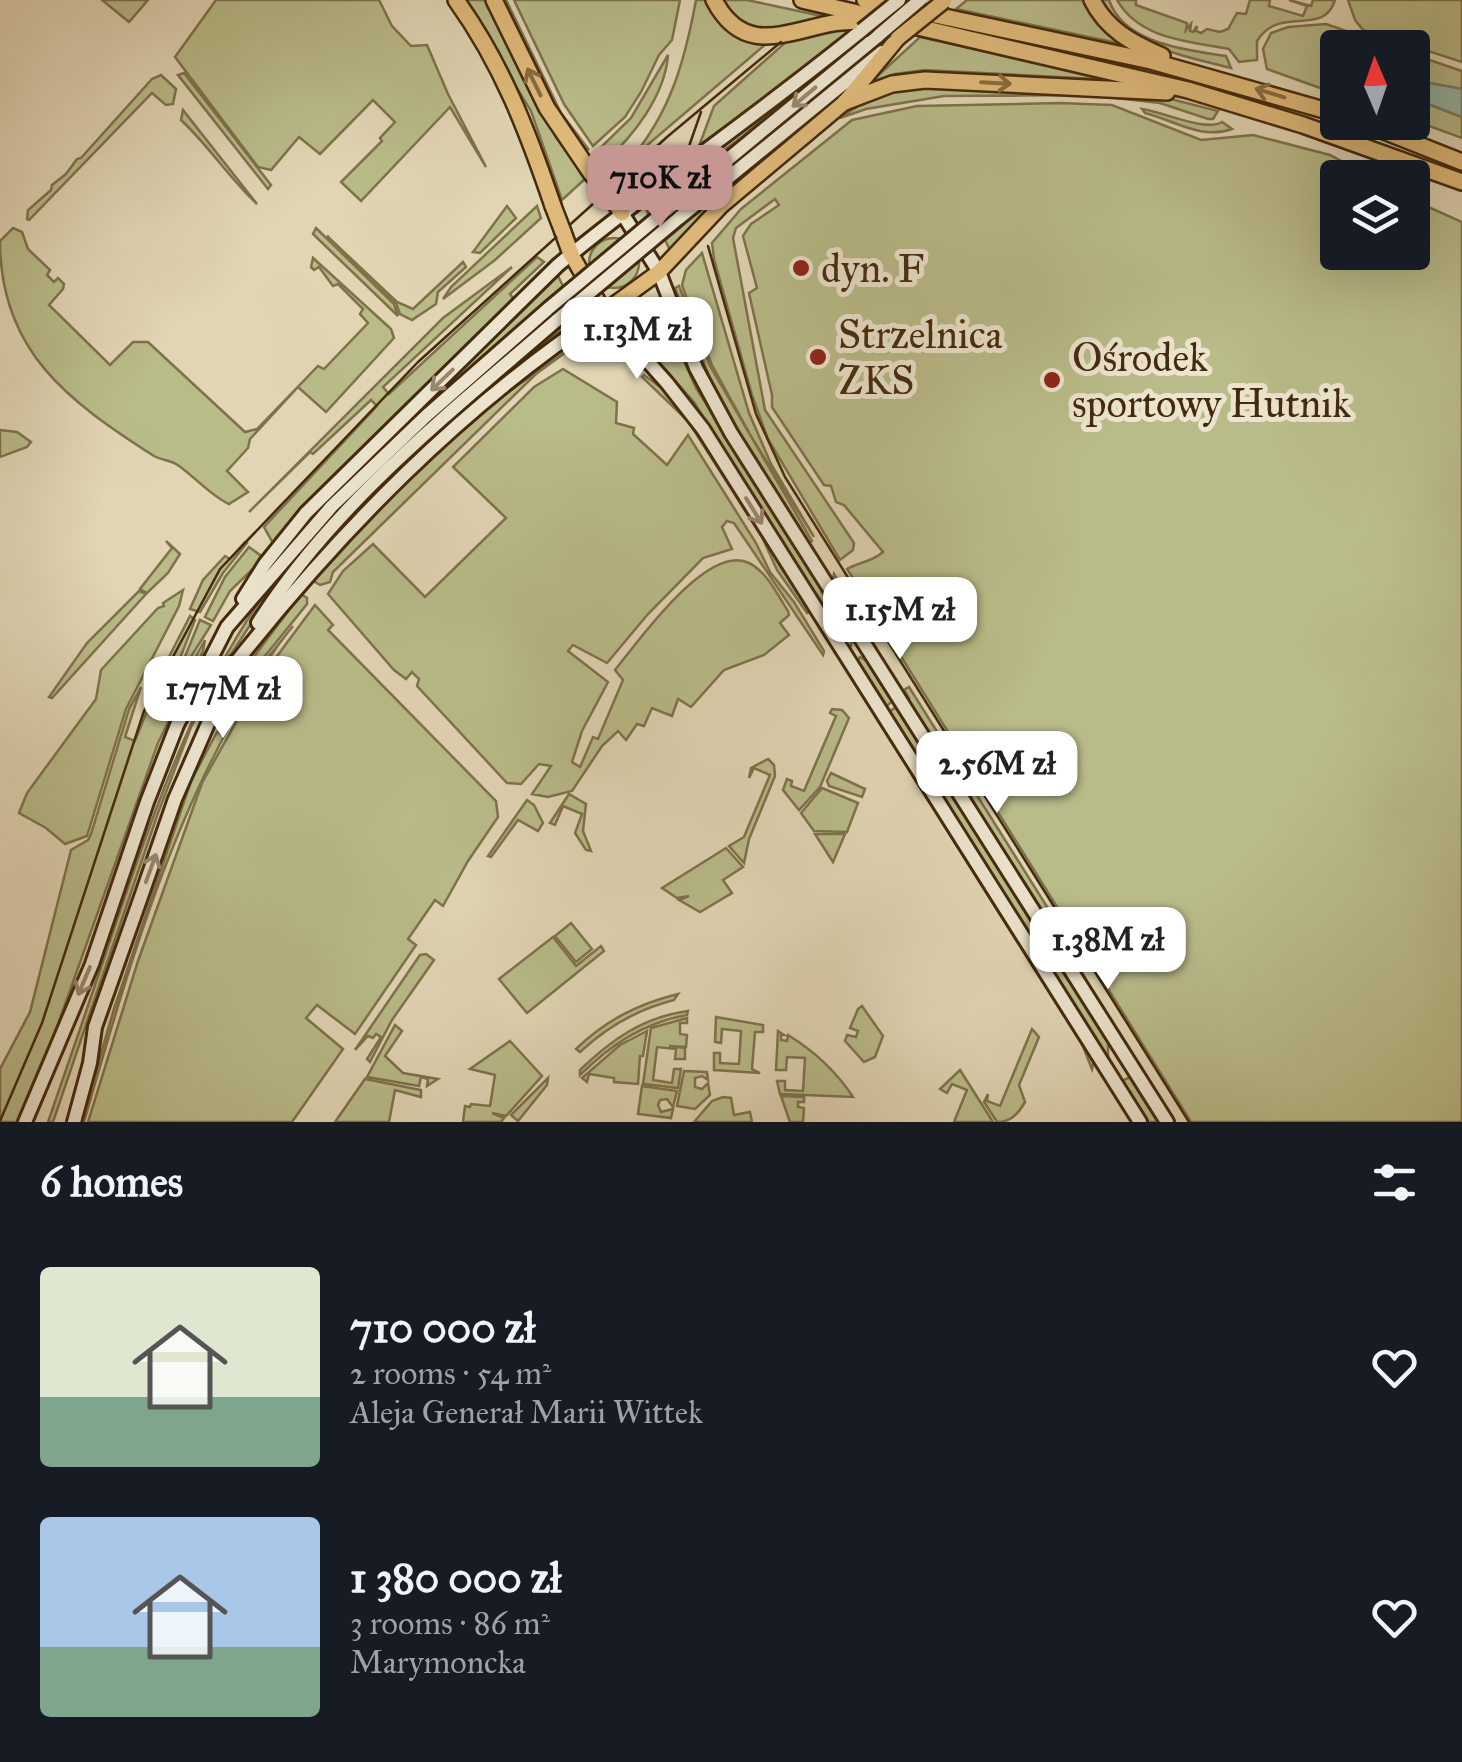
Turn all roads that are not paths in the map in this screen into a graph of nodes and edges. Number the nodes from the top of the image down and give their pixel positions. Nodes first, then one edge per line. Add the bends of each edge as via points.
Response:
1 (456, 0) edge
2 (494, 0) edge
3 (714, 0) edge
4 (802, 0) edge
5 (865, 0) edge
6 (920, 0) edge
7 (1092, 0) edge
8 (944, 1) edge
9 (890, 7) edge
10 (888, 40) junction
11 (1202, 74) junction
12 (1220, 99) junction
13 (845, 102) junction
14 (1320, 109) edge
15 (1406, 140) edge
16 (1462, 162) edge
17 (1462, 182) edge
18 (622, 213) junction
19 (571, 254) junction
20 (659, 272) junction
21 (604, 312) junction
22 (553, 314) junction
23 (284, 550) junction
24 (304, 570) junction
25 (25, 1122) edge
26 (74, 1122) edge
27 (1140, 1122) edge
28 (1167, 1122) edge

1 - 19 highway, bridge via 510,89
18 -> 2 highway, bridge via 547,108
3 - 9 highway via 733,24 758,36 782,36
4 - 9 highway
5 - 9 highway
6 - 10 main road, bridge
7 - 11 highway via 1120,34
8 - 10 main road, bridge
9 - 11 highway
9 - 12 highway
9 - 18 main road, bridge
10 - 13 main road
10 - 22 main road, bridge
14 -> 11 highway
13 -> 12 highway via 925,80
12 - 17 highway
13 - 20 main road via 721,206
15 - 16 highway
18 - 19 main road
18 - 20 main road
19 - 21 main road
19 -> 23 main road via 337,481
20 - 21 main road
20 - 28 main road via 696,368 731,433
21 - 24 main road via 488,397
21 -> 27 main road via 703,428
22 - 23 main road via 378,460
22 - 24 main road via 340,520
23 -> 25 main road via 227,627 177,725 92,964
26 -> 24 main road via 96,1027 176,799 233,666

